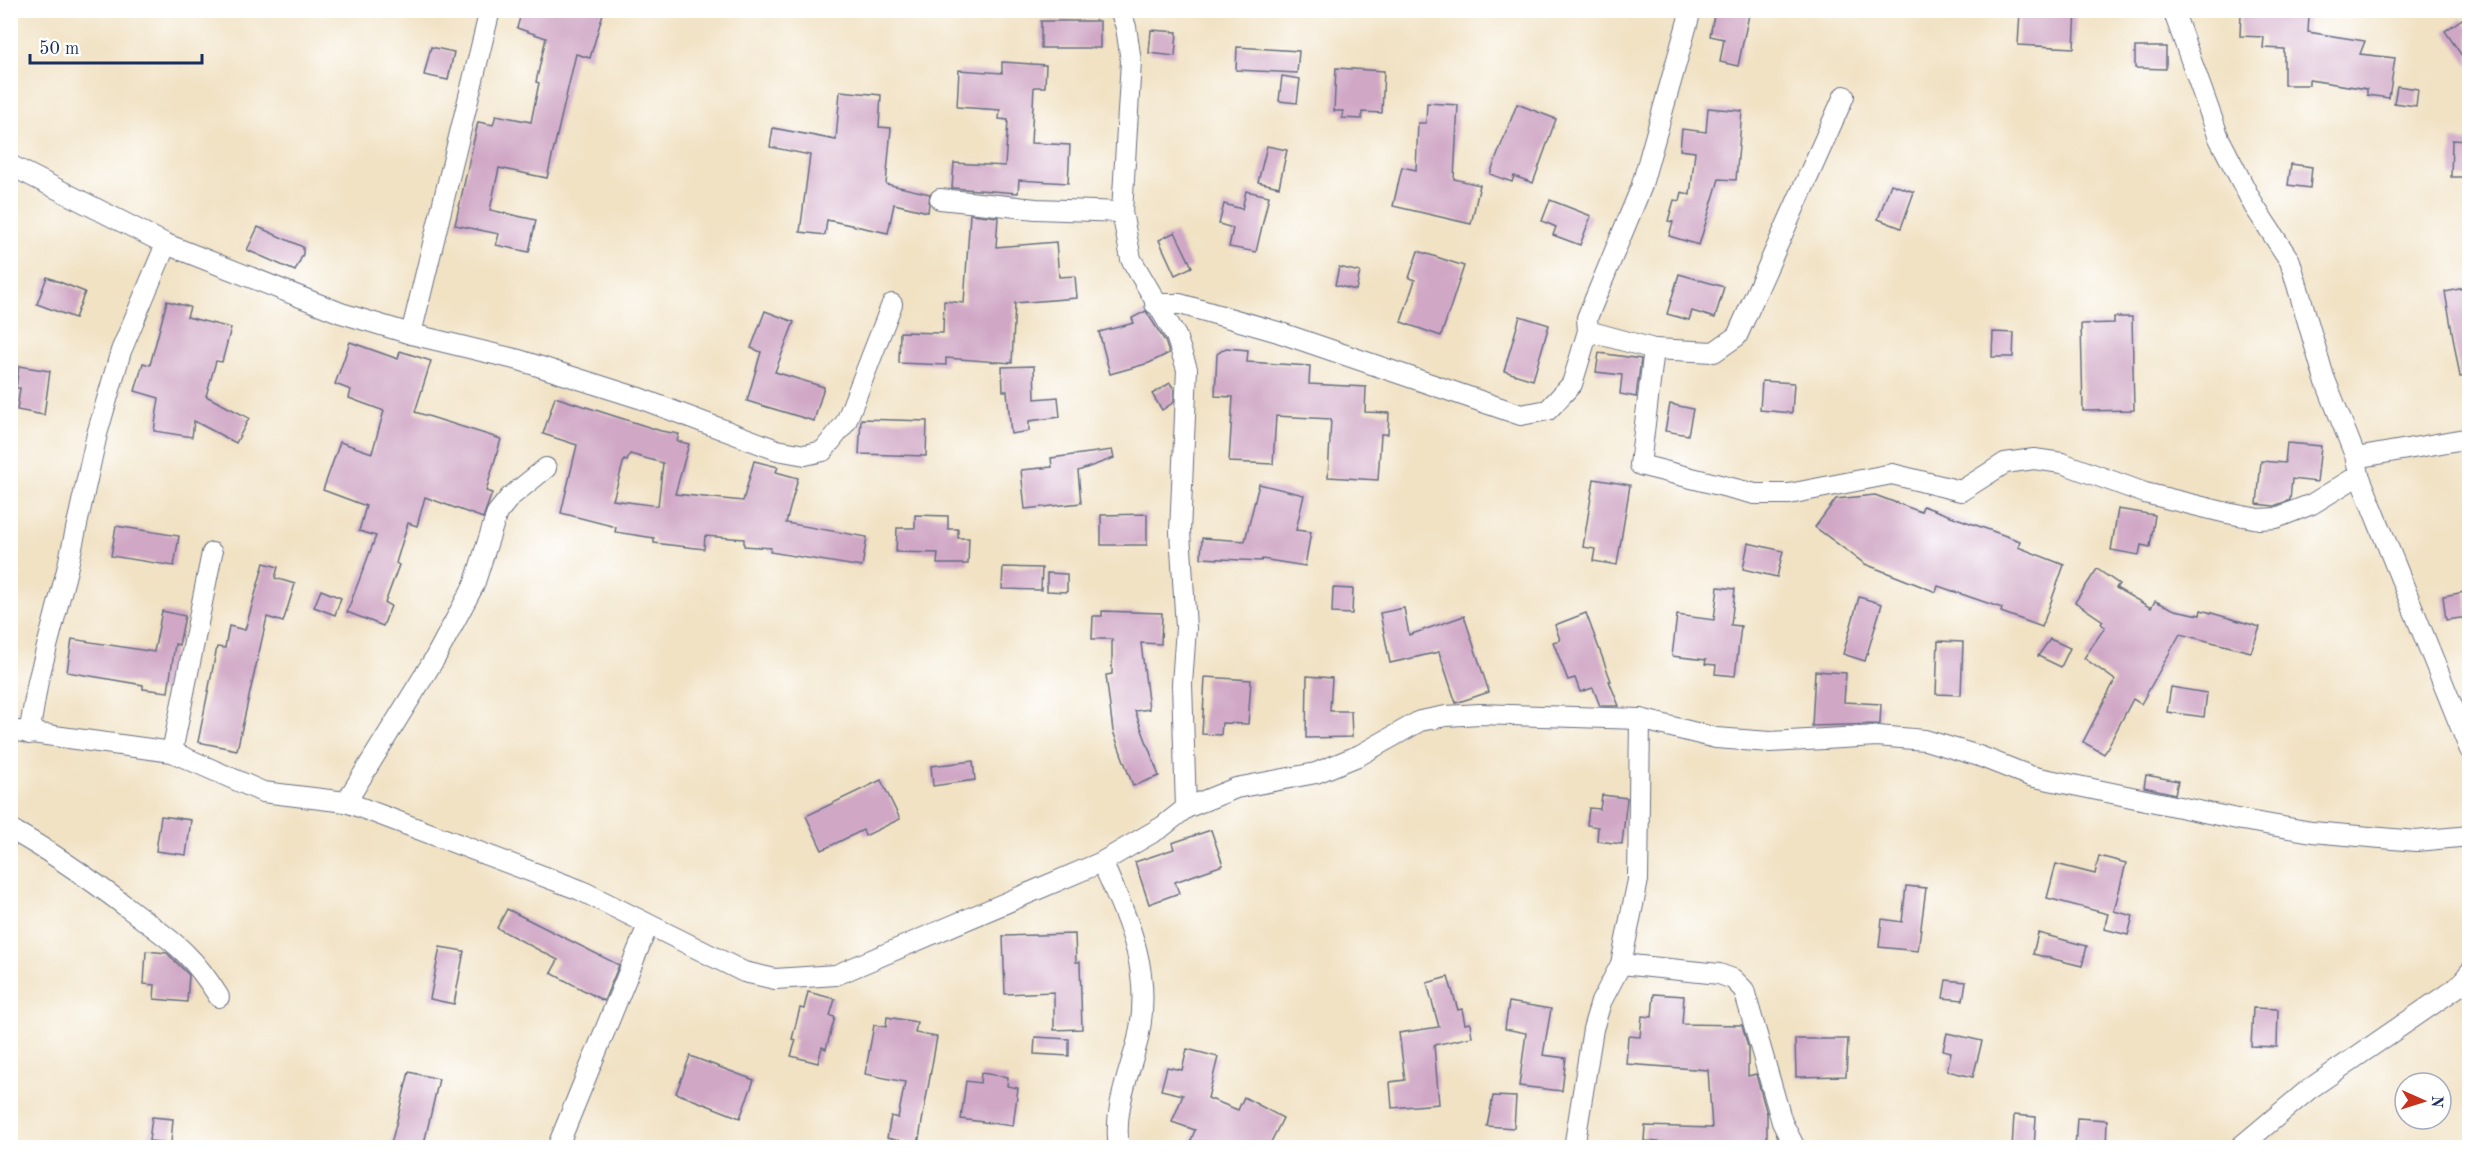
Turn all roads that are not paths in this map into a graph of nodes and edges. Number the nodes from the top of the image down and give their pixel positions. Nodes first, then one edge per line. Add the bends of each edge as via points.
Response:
1 (490, 10) edge
2 (1120, 10) edge
3 (1691, 10) edge
4 (2174, 10) edge
5 (1844, 96) dead end
6 (10, 165) edge
7 (940, 199) dead end
8 (1122, 212) junction
9 (166, 244) junction
10 (892, 304) dead end
11 (1155, 304) junction
12 (1588, 331) junction
13 (411, 334) junction
14 (1654, 349) junction
15 (2469, 438) edge
16 (2357, 466) junction
17 (546, 468) dead end
18 (212, 553) dead end
19 (1640, 719) junction
20 (20, 732) edge
21 (2469, 750) edge
22 (172, 752) junction
23 (346, 802) junction
24 (1186, 808) junction
25 (10, 829) edge
26 (2469, 836) edge
27 (1102, 862) junction
28 (648, 925) junction
29 (1622, 964) junction
30 (2469, 972) edge
31 (219, 997) dead end
32 (557, 1148) edge
33 (1119, 1148) edge
34 (1574, 1148) edge
35 (1795, 1148) edge
36 (2239, 1148) edge

1 - 13 street
2 - 8 street via 1131,61
3 - 12 street via 1641,188 1587,318
4 - 16 street via 2219,138 2254,206 2290,261 2324,377
5 - 14 street via 1737,336 1714,352
6 - 9 street
7 - 8 street via 1036,209
8 - 11 street via 1131,258
9 - 13 street via 341,313
9 - 20 street via 121,351 97,434 38,681
10 - 13 street via 846,422 823,451 805,455 777,450 639,398 519,360
11 - 12 street via 1180,304 1278,332 1521,415 1548,410 1572,384
11 - 24 street via 1176,336 1187,369 1180,532 1186,628 1182,684
12 - 14 street
14 - 16 street via 1640,465 1755,494 1789,494 1892,474 1961,491 2005,463 2034,459 2062,463 2145,493 2259,519 2291,514
15 - 16 street
16 - 21 street
17 - 23 street via 497,513 468,596 435,658
18 - 22 street
19 - 24 street via 1480,714 1420,721 1316,773 1236,788
19 - 26 street via 1716,738 1770,742 1877,736 1925,740 2030,776 2242,820 2312,832 2416,841
19 - 29 street via 1638,880
20 - 22 street
22 - 23 street via 263,792
23 - 28 street via 580,890
24 - 27 street
25 - 31 street via 79,871 167,935 201,967
27 - 28 street via 836,975 775,979 744,972
27 - 33 street via 1133,931 1143,993 1138,1036 1117,1118
28 - 32 street
29 - 34 street via 1593,1029
29 - 35 street via 1719,974 1733,979 1744,990 1782,1122
30 - 36 street via 2459,986 2308,1090

